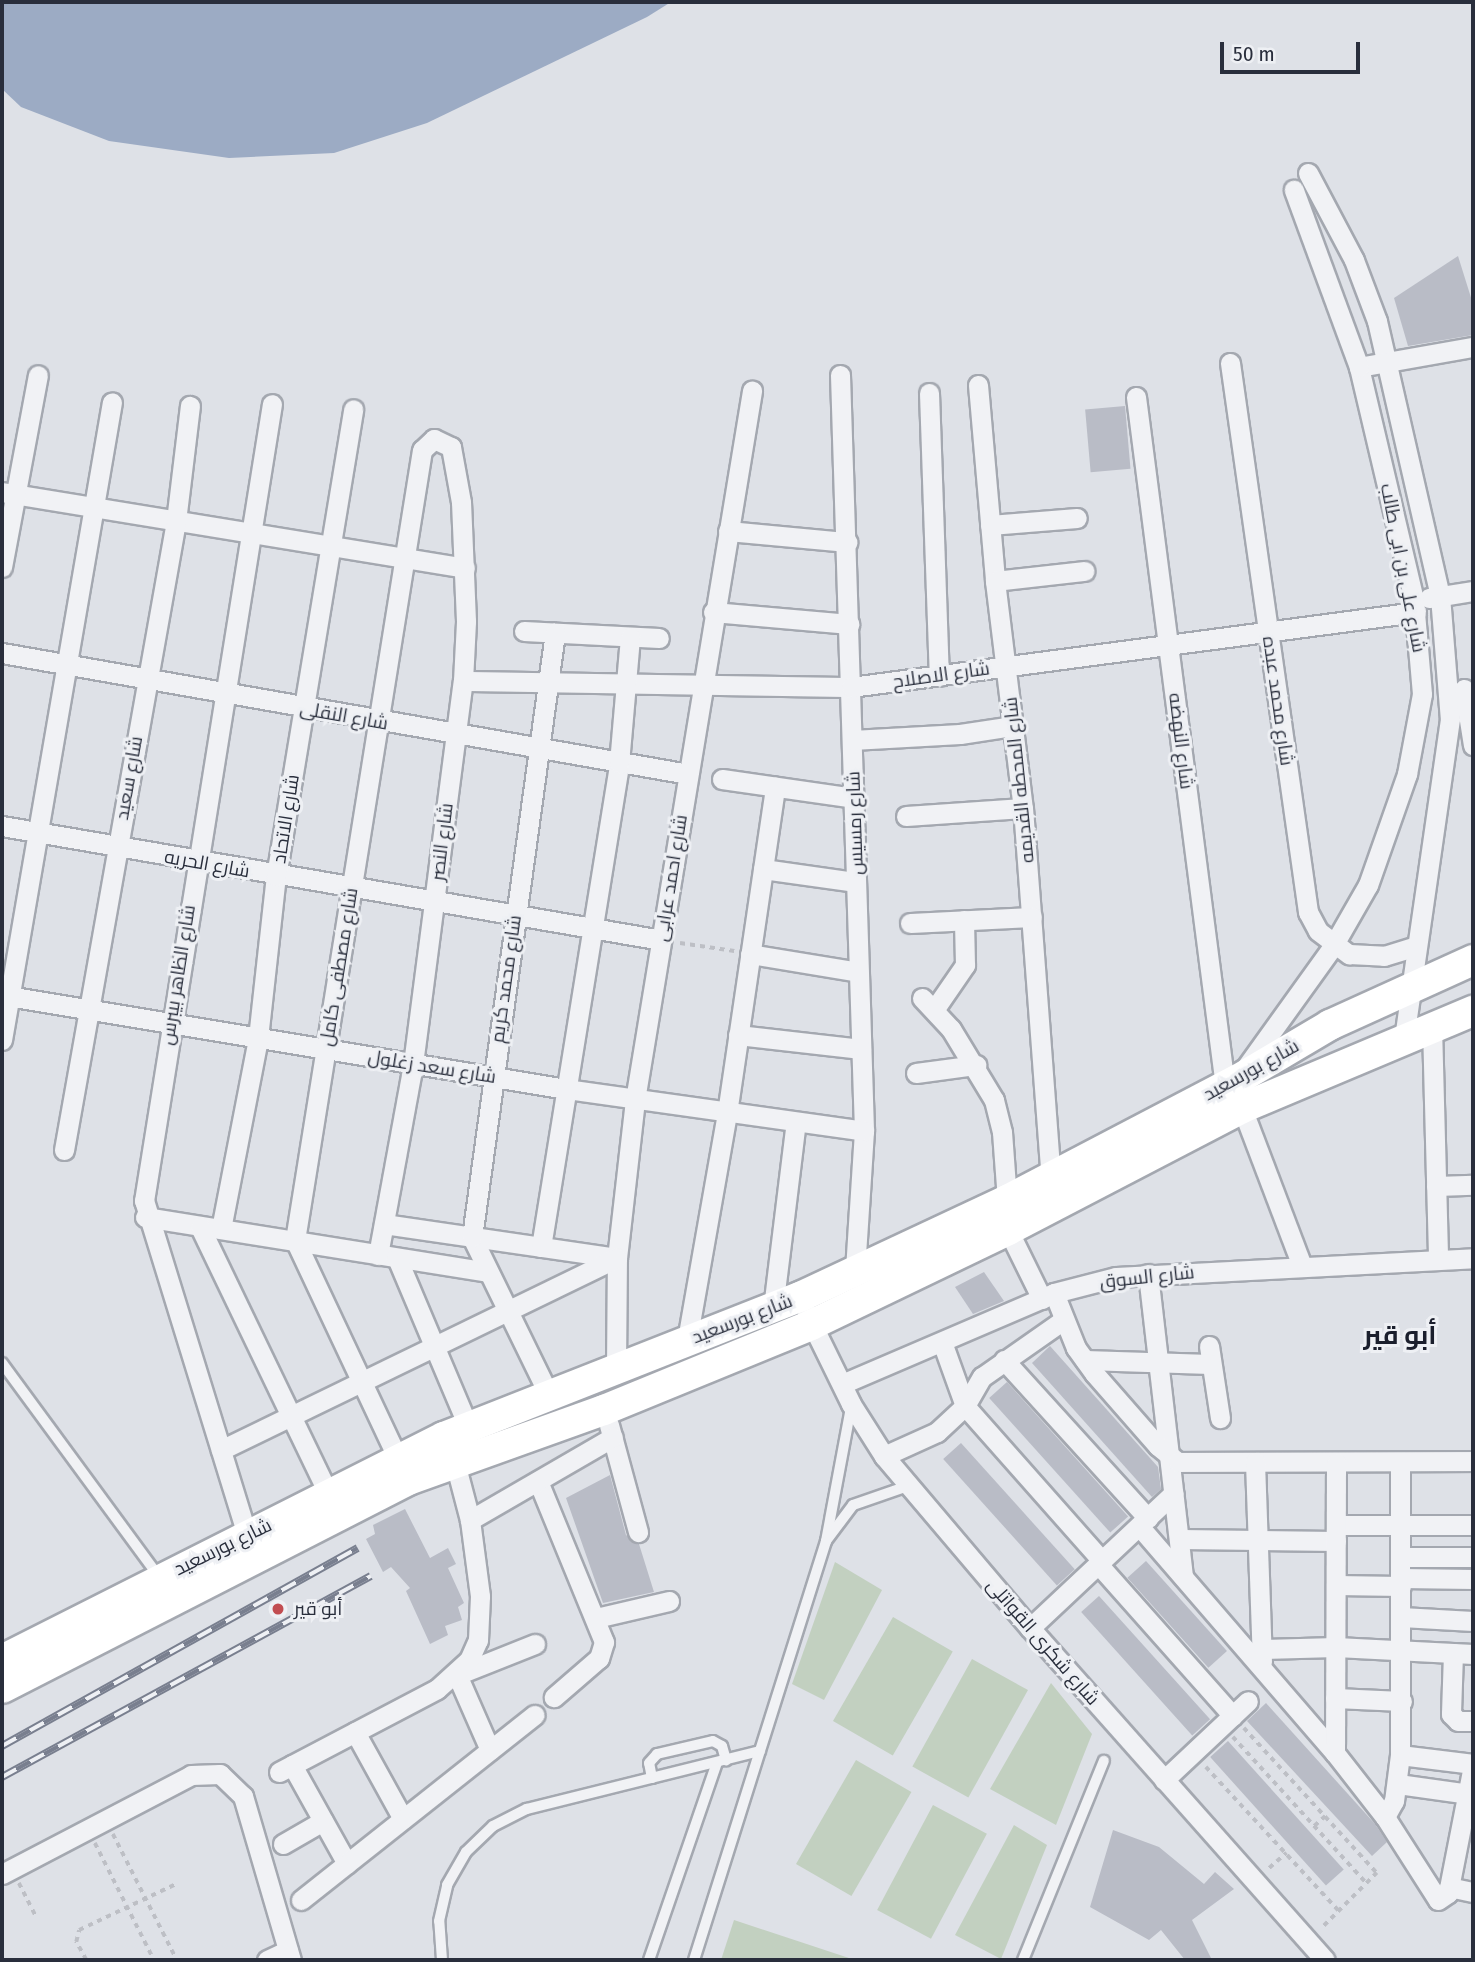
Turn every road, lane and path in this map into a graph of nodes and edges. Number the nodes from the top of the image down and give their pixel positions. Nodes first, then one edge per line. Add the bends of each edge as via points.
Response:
1 (1308, 173) dead end
2 (1294, 190) dead end
3 (1473, 346) edge
4 (1388, 361) junction
5 (1230, 363) dead end
6 (1359, 367) junction
7 (38, 375) dead end
8 (840, 375) dead end
9 (978, 385) dead end
10 (752, 391) dead end
11 (929, 393) dead end
12 (1136, 397) dead end
13 (112, 402) dead end
14 (272, 404) dead end
15 (190, 406) dead end
16 (353, 409) dead end
17 (434, 439) joint
18 (9, 493) edge
19 (94, 507) junction
20 (1077, 518) dead end
21 (176, 521) junction
22 (990, 525) junction
23 (728, 531) junction
24 (250, 533) junction
25 (847, 542) junction
26 (331, 546) junction
27 (405, 558) junction
28 (2, 567) edge
29 (465, 568) junction
30 (1084, 571) dead end
31 (995, 581) junction
32 (1473, 591) edge
33 (1440, 596) junction
34 (1415, 606) junction
35 (713, 612) junction
36 (849, 624) junction
37 (524, 631) dead end
38 (1268, 632) junction
39 (555, 633) junction
40 (630, 637) junction
41 (659, 638) dead end
42 (1168, 645) junction
43 (2, 653) edge
44 (66, 666) junction
45 (1006, 667) junction
46 (939, 676) junction
47 (146, 681) junction
48 (463, 681) junction
49 (548, 683) junction
50 (626, 686) junction
51 (701, 687) junction
52 (851, 687) junction
53 (1462, 690) edge
54 (224, 695) junction
55 (304, 709) junction
56 (378, 722) junction
57 (1013, 726) junction
58 (455, 735) junction
59 (852, 740) junction
60 (1473, 745) edge
61 (539, 749) junction
62 (619, 763) junction
63 (688, 774) junction
64 (722, 779) dead end
65 (775, 787) junction
66 (854, 798) junction
67 (1023, 808) junction
68 (906, 816) dead end
69 (2, 826) edge
70 (37, 832) junction
71 (117, 847) junction
72 (197, 862) junction
73 (763, 869) junction
74 (276, 876) junction
75 (856, 882) junction
76 (352, 887) junction
77 (435, 901) junction
78 (516, 915) junction
79 (1032, 917) junction
80 (964, 920) junction
81 (910, 923) dead end
82 (591, 928) junction
83 (661, 940) junction
84 (689, 944) dead end
85 (1333, 946) junction
86 (1415, 947) junction
87 (741, 952) junction
88 (1473, 960) edge
89 (859, 972) junction
90 (1408, 987) junction
91 (6, 996) edge
92 (88, 1010) junction
93 (1473, 1011) edge
94 (170, 1023) junction
95 (1432, 1026) junction
96 (738, 1035) junction
97 (1404, 1037) junction
98 (258, 1038) junction
99 (2, 1040) edge
100 (326, 1049) junction
101 (861, 1049) junction
102 (414, 1064) junction
103 (976, 1065) junction
104 (916, 1073) dead end
105 (493, 1077) junction
106 (566, 1089) junction
107 (1235, 1091) junction
108 (635, 1100) junction
109 (727, 1113) junction
110 (796, 1122) junction
111 (864, 1131) junction
112 (64, 1150) dead end
113 (1051, 1177) junction
114 (1473, 1185) edge
115 (1436, 1186) junction
116 (1007, 1200) junction
117 (145, 1217) junction
118 (384, 1224) junction
119 (200, 1227) junction
120 (221, 1229) junction
121 (1008, 1230) junction
122 (472, 1237) junction
123 (295, 1240) junction
124 (541, 1247) junction
125 (387, 1256) junction
126 (617, 1258) junction
127 (1473, 1258) edge
128 (1438, 1260) junction
129 (1302, 1266) junction
130 (855, 1270) junction
131 (488, 1272) junction
132 (1148, 1274) junction
133 (1048, 1296) junction
134 (786, 1302) junction
135 (508, 1311) junction
136 (1062, 1321) junction
137 (811, 1325) junction
138 (687, 1340) junction
139 (942, 1342) junction
140 (433, 1346) junction
141 (1004, 1360) junction
142 (1085, 1360) junction
143 (2, 1363) edge
144 (1159, 1363) junction
145 (616, 1368) junction
146 (363, 1380) junction
147 (842, 1384) junction
148 (548, 1393) junction
149 (851, 1404) junction
150 (965, 1406) junction
151 (292, 1413) junction
152 (1220, 1418) dead end
153 (608, 1423) junction
154 (456, 1441) junction
155 (221, 1450) junction
156 (884, 1456) junction
157 (1170, 1457) junction
158 (1473, 1461) edge
159 (1255, 1462) junction
160 (1400, 1462) junction
161 (1336, 1463) junction
162 (403, 1469) junction
163 (538, 1481) junction
164 (908, 1486) junction
165 (1174, 1493) junction
166 (329, 1494) junction
167 (470, 1520) junction
168 (1143, 1522) junction
169 (1473, 1525) edge
170 (1401, 1528) junction
171 (638, 1532) dead end
172 (1336, 1533) junction
173 (247, 1535) junction
174 (1180, 1539) junction
175 (1258, 1539) junction
176 (826, 1541) junction
177 (1401, 1557) junction
178 (1473, 1557) edge
179 (1100, 1562) junction
180 (1183, 1576) junction
181 (1473, 1579) edge
182 (1401, 1582) junction
183 (1336, 1585) junction
184 (166, 1588) junction
185 (669, 1601) dead end
186 (1401, 1617) junction
187 (596, 1618) junction
188 (1473, 1621) edge
189 (1030, 1628) junction
190 (536, 1644) dead end
191 (1336, 1647) junction
192 (1401, 1652) junction
193 (1453, 1653) junction
194 (1473, 1654) edge
195 (1262, 1657) junction
196 (2, 1660) edge
197 (457, 1675) junction
198 (2, 1688) edge
199 (554, 1697) dead end
200 (1335, 1698) junction
201 (1248, 1701) dead end
202 (1402, 1701) junction
203 (534, 1715) dead end
204 (1228, 1721) junction
205 (1473, 1721) edge
206 (355, 1732) junction
207 (490, 1750) junction
208 (760, 1751) junction
209 (1193, 1753) junction
210 (1335, 1753) junction
211 (1400, 1755) junction
212 (721, 1761) junction
213 (1104, 1761) dead end
214 (1473, 1765) edge
215 (652, 1778) junction
216 (1164, 1780) junction
217 (1398, 1784) junction
218 (1469, 1794) junction
219 (1325, 1816) junction
220 (1385, 1817) junction
221 (106, 1819) junction
222 (404, 1819) junction
223 (1469, 1819) edge
224 (323, 1821) junction
225 (1314, 1826) junction
226 (88, 1829) junction
227 (283, 1844) dead end
228 (1465, 1858) edge
229 (347, 1864) junction
230 (7, 1871) edge
231 (176, 1884) dead end
232 (1368, 1885) junction
233 (1473, 1892) edge
234 (1443, 1893) junction
235 (146, 1898) junction
236 (302, 1900) dead end
237 (127, 1907) junction
238 (1340, 1912) junction
239 (36, 1916) dead end
240 (1308, 1942) junction
241 (290, 1955) edge
242 (15, 1960) edge
243 (27, 1960) edge
244 (86, 1960) edge
245 (154, 1960) edge
246 (177, 1960) edge
247 (267, 1960) edge
248 (442, 1960) edge
249 (649, 1960) edge
250 (694, 1960) edge
251 (1023, 1960) edge
252 (1325, 1960) edge

1 - 4 street, شارع على بن ابى طالب via 1354,260
2 - 6 street, شارع على بن ابى طالب
3 - 4 street
4 - 6 street
4 - 33 street, شارع على بن ابى طالب
5 - 38 street, شارع محمد عبده
6 - 34 street, شارع على بن ابى طالب
7 - 18 street
8 - 25 street, شارع رمسيس
9 - 22 street, شارع المحطه القديمه
10 - 23 street, شارع احمد عرابى
11 - 46 street
12 - 42 street, شارع النهضه
13 - 19 street
14 - 24 street, شارع الظاهر بيبرس
15 - 21 street, شارع سعيد
16 - 26 street, شارع الاتحاد
17 - 27 street, شارع مصطفى كامل via 423,446
17 - 29 street, شارع النصر via 451,447
18 - 19 street
18 - 28 street
19 - 21 street
19 - 44 street
20 - 22 street
21 - 24 street
21 - 47 street, شارع سعيد
22 - 31 street, شارع المحطه القديمه
23 - 25 street
23 - 35 street, شارع احمد عرابى
24 - 26 street
24 - 54 street, شارع الظاهر بيبرس
25 - 36 street, شارع رمسيس
26 - 27 street
26 - 55 street, شارع الاتحاد
27 - 29 street
27 - 56 street, شارع مصطفى كامل
29 - 48 street, شارع النصر
30 - 31 street
31 - 45 street, شارع المحطه القديمه
32 - 33 street, شارع الاصلاح
33 - 34 street, شارع الاصلاح
33 - 53 street, شارع على بن ابى طالب
34 - 38 street, شارع الاصلاح
34 - 85 street, شارع على بن ابى طالب via 1422,694 1407,774 1379,860
35 - 36 street
35 - 51 street, شارع احمد عرابى
36 - 52 street, شارع رمسيس
37 - 39 street
38 - 42 street, شارع الاصلاح
38 - 85 street, شارع محمد عبده via 1308,912
39 - 40 street
39 - 49 street, شارع محمد كريم
40 - 41 street
40 - 50 street
42 - 45 street, شارع الاصلاح
42 - 107 street, شارع النهضه
43 - 44 street, شارع النقلى
44 - 47 street, شارع النقلى
44 - 70 street
45 - 46 street, شارع الاصلاح
45 - 57 street, شارع المحطه القديمه
46 - 52 street, شارع الاصلاح
47 - 54 street, شارع النقلى
47 - 71 street, شارع سعيد
48 - 49 street, شارع الاصلاح
48 - 58 street, شارع النصر
49 - 50 street, شارع الاصلاح
49 - 61 street, شارع محمد كريم
50 - 51 street, شارع الاصلاح
50 - 62 street
51 - 52 street, شارع الاصلاح
51 - 63 street, شارع احمد عرابى
52 - 59 street, شارع رمسيس
53 - 60 street
53 - 86 street, شارع على بن ابى طالب
54 - 55 street, شارع النقلى
54 - 72 street, شارع الظاهر بيبرس
55 - 56 street, شارع النقلى
55 - 74 street, شارع الاتحاد
56 - 58 street, شارع النقلى
56 - 76 street, شارع مصطفى كامل
57 - 59 street
57 - 67 street, شارع المحطه القديمه
58 - 61 street, شارع النقلى
58 - 77 street, شارع النصر
59 - 66 street, شارع رمسيس
61 - 62 street, شارع النقلى
61 - 78 street, شارع محمد كريم
62 - 63 street, شارع النقلى
62 - 82 street
63 - 83 street, شارع احمد عرابى
64 - 65 street
65 - 66 street
65 - 73 street
66 - 75 street, شارع رمسيس
67 - 68 street
67 - 79 street, شارع المحطه القديمه
69 - 70 street, شارع الحريه
70 - 71 street, شارع الحريه
70 - 91 street
71 - 72 street, شارع الحريه
71 - 92 street, شارع سعيد
72 - 74 street, شارع الحريه
72 - 94 street, شارع الظاهر بيبرس
73 - 75 street
73 - 87 street
74 - 76 street, شارع الحريه
74 - 98 street, شارع الاتحاد
75 - 89 street, شارع رمسيس
76 - 77 street, شارع الحريه
76 - 100 street, شارع مصطفى كامل
77 - 78 street, شارع الحريه
77 - 102 street, شارع النصر
78 - 82 street, شارع الحريه
78 - 105 street, شارع محمد كريم
79 - 80 street
79 - 113 street, شارع المحطه القديمه
80 - 81 street
80 - 103 street via 965,965 928,1004
82 - 83 street, شارع الحريه
82 - 106 street
83 - 108 street, شارع احمد عرابى
84 - 87 path
85 - 86 street via 1366,957
85 - 107 street, شارع على بن ابى طالب
86 - 90 street, شارع على بن ابى طالب
87 - 89 street
87 - 96 street
88 - 90 main road, شارع بورسعيد
89 - 101 street, شارع رمسيس
90 - 97 street, شارع على بن ابى طالب
90 - 107 main road, شارع بورسعيد via 1330,1026
91 - 92 street, شارع سعد زغلول
91 - 99 street
92 - 94 street, شارع سعد زغلول
92 - 112 street, شارع سعيد
93 - 95 main road, شارع بورسعيد
94 - 98 street, شارع سعد زغلول
94 - 117 street, شارع الظاهر بيبرس via 144,1180
95 - 97 main road, شارع بورسعيد
95 - 115 street
96 - 101 street
96 - 109 street
97 - 107 main road, شارع بورسعيد
98 - 100 street, شارع سعد زغلول
98 - 120 street, شارع الاتحاد
100 - 102 street, شارع سعد زغلول
100 - 123 street, شارع مصطفى كامل
101 - 111 street, شارع رمسيس
102 - 105 street, شارع سعد زغلول
102 - 118 street, شارع النصر
103 - 104 street
103 - 116 street via 994,1100 1002,1132
105 - 106 street, شارع سعد زغلول
105 - 122 street, شارع محمد كريم
106 - 108 street, شارع سعد زغلول
106 - 124 street
107 - 113 main road, شارع بورسعيد
107 - 121 main road, شارع بورسعيد
107 - 129 street, شارع النهضه
108 - 109 street, شارع سعد زغلول
108 - 126 street, شارع احمد عرابى
109 - 110 street, شارع سعد زغلول
109 - 138 street
110 - 111 street, شارع سعد زغلول
110 - 134 street
111 - 130 street, شارع رمسيس
113 - 116 main road, شارع بورسعيد
114 - 115 street
115 - 128 street
116 - 130 main road, شارع بورسعيد
117 - 119 street
117 - 155 street, شارع الظاهر بيبرس
118 - 122 street
118 - 125 street, شارع النصر
119 - 120 street
119 - 151 street
120 - 123 street
121 - 133 street
121 - 137 main road, شارع بورسعيد
122 - 124 street
122 - 131 street
123 - 125 street
123 - 146 street
124 - 126 street
125 - 131 street
125 - 140 street
126 - 135 street
126 - 145 street, شارع احمد عرابى
127 - 128 street, شارع السوق
128 - 129 street, شارع السوق
129 - 132 street, شارع السوق
130 - 134 main road, شارع بورسعيد
131 - 135 street
132 - 133 street, شارع السوق
132 - 144 street
133 - 136 street
133 - 139 street, شارع السوق
134 - 137 street, شارع شكرى القواتلى
134 - 138 main road, شارع بورسعيد
135 - 140 street
135 - 148 street
136 - 141 street
136 - 142 street
137 - 147 street, شارع شكرى القواتلى
137 - 153 main road, شارع بورسعيد
138 - 145 main road, شارع بورسعيد
139 - 147 street, شارع السوق
139 - 150 street
140 - 146 street
140 - 154 street
141 - 150 street via 982,1377
141 - 168 street
142 - 144 street
142 - 157 street
143 - 184 lane
144 - 152 street via 1210,1355
144 - 157 street
145 - 148 main road, شارع بورسعيد
146 - 151 street
146 - 162 street
147 - 149 street, شارع شكرى القواتلى
148 - 154 main road, شارع بورسعيد
149 - 156 street, شارع شكرى القواتلى
149 - 176 lane
150 - 156 street via 937,1432
150 - 179 street
151 - 155 street
151 - 166 street
153 - 154 main road, شارع بورسعيد
153 - 163 street
153 - 171 street
154 - 162 main road, شارع بورسعيد
154 - 167 street
155 - 173 street, شارع الظاهر بيبرس
156 - 164 street, شارع شكرى القواتلى
157 - 159 street via 1178,1462
157 - 165 street
158 - 160 street
159 - 161 street
159 - 175 street
160 - 161 street
160 - 170 street
161 - 172 street
162 - 166 main road, شارع بورسعيد
162 - 184 main road, شارع بورسعيد
163 - 167 street
163 - 187 street
164 - 176 lane via 853,1505
164 - 189 street, شارع شكرى القواتلى
165 - 168 street
165 - 174 street
166 - 173 main road, شارع بورسعيد
167 - 197 street via 482,1618 478,1640
168 - 179 street
168 - 180 street
169 - 170 street
170 - 172 street
170 - 177 street
172 - 175 street
172 - 183 street
173 - 184 main road, شارع بورسعيد
174 - 175 street
174 - 180 street
175 - 195 street
176 - 208 lane
177 - 178 street
177 - 182 street
179 - 189 street
179 - 204 street
180 - 195 street
181 - 182 street
182 - 183 street
182 - 186 street
183 - 191 street
184 - 196 main road, شارع بورسعيد
184 - 198 main road, شارع بورسعيد
185 - 187 street
186 - 188 street
186 - 192 street
187 - 199 street via 605,1651
189 - 216 street, شارع شكرى القواتلى
190 - 197 street
191 - 192 street
191 - 195 street
191 - 200 street
192 - 193 street
192 - 202 street
193 - 194 street
193 - 205 street via 1451,1714 1458,1721
195 - 210 street
197 - 206 street
197 - 207 street
200 - 202 street
200 - 210 street
201 - 204 street
202 - 211 street
203 - 207 street
204 - 209 street
204 - 219 path
204 - 225 path
206 - 222 street
206 - 224 street via 285,1768
207 - 222 street
208 - 212 lane
208 - 250 lane
209 - 216 street
209 - 238 path
210 - 220 street
211 - 214 street
211 - 217 street
212 - 215 lane
212 - 215 lane via 722,1746 713,1741 657,1754 649,1763
212 - 249 lane
213 - 251 lane
214 - 218 street
215 - 248 lane via 527,1809 478,1838 447,1885 439,1922
216 - 240 street, شارع شكرى القواتلى
217 - 218 street
217 - 220 street
218 - 223 street
219 - 225 path
219 - 232 path via 1377,1873
220 - 234 street
221 - 226 street
221 - 235 path
221 - 241 street via 191,1775 220,1774 233,1781 243,1796
222 - 229 street
223 - 228 street
224 - 227 street
224 - 229 street
225 - 232 path
226 - 230 street
226 - 237 path
228 - 234 street
229 - 236 street
230 - 239 path
231 - 235 path
232 - 238 path
233 - 234 street
235 - 237 path
235 - 246 path
237 - 244 path via 79,1930 76,1942
237 - 245 path
238 - 240 path
240 - 252 street, شارع شكرى القواتلى
241 - 247 street
242 - 243 path

